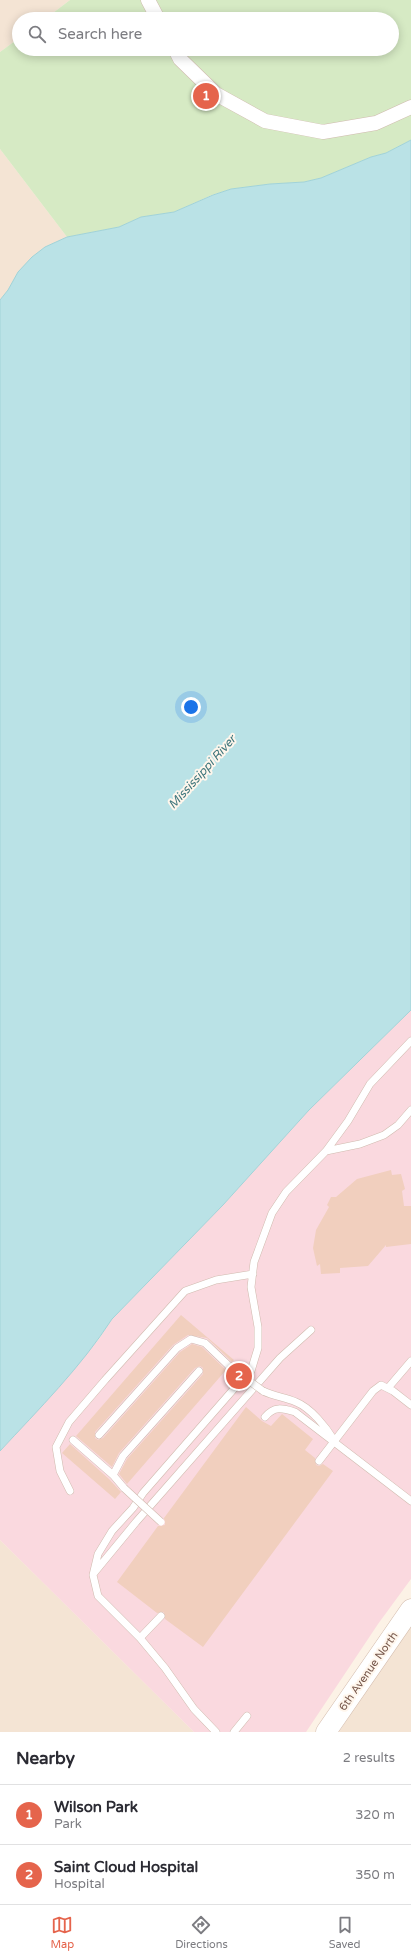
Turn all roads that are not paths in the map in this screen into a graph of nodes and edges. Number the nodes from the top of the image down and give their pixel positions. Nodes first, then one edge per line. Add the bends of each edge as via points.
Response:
1 (148, 0) edge
2 (154, 12) edge
3 (178, 56) edge
4 (411, 107) edge
5 (411, 1041) edge
6 (411, 1110) edge
7 (326, 1151) junction
8 (253, 1274) junction
9 (311, 1330) dead end
10 (411, 1361) edge
11 (199, 1371) dead end
12 (251, 1371) dead end
13 (239, 1383) dead end
14 (388, 1388) junction
15 (411, 1405) edge
16 (265, 1417) dead end
17 (99, 1435) dead end
18 (73, 1440) dead end
19 (335, 1442) junction
20 (319, 1461) dead end
21 (113, 1475) junction
22 (70, 1491) dead end
23 (411, 1501) edge
24 (161, 1522) dead end
25 (93, 1575) junction
26 (411, 1609) edge
27 (161, 1616) dead end
28 (140, 1638) junction
29 (247, 1716) dead end
30 (216, 1732) edge
31 (234, 1732) edge
32 (326, 1732) edge

1 - 2 street
3 - 4 street via 216,94 265,121 323,132 376,123
5 - 7 lane via 370,1084
6 - 7 lane via 398,1125 384,1135 360,1144
7 - 8 lane via 286,1192 272,1213 254,1262
8 - 12 lane via 251,1287 258,1327 258,1348
8 - 22 lane via 216,1280 185,1292 69,1422 56,1447 60,1472
9 - 25 lane via 280,1358 136,1522
10 - 14 lane
11 - 21 lane via 123,1456
13 - 25 lane via 112,1531 98,1554
14 - 15 lane
14 - 19 lane via 381,1385 373,1391
16 - 19 lane via 271,1410 281,1408 295,1412
17 - 19 lane, bridge via 177,1348 191,1339 204,1343 229,1366 264,1391 297,1402 323,1423
18 - 21 lane
19 - 20 lane
19 - 23 lane
21 - 24 lane, bridge
25 - 28 lane via 98,1596
26 - 32 street, 6th Avenue North
27 - 28 lane
28 - 30 lane via 194,1709
29 - 31 lane

